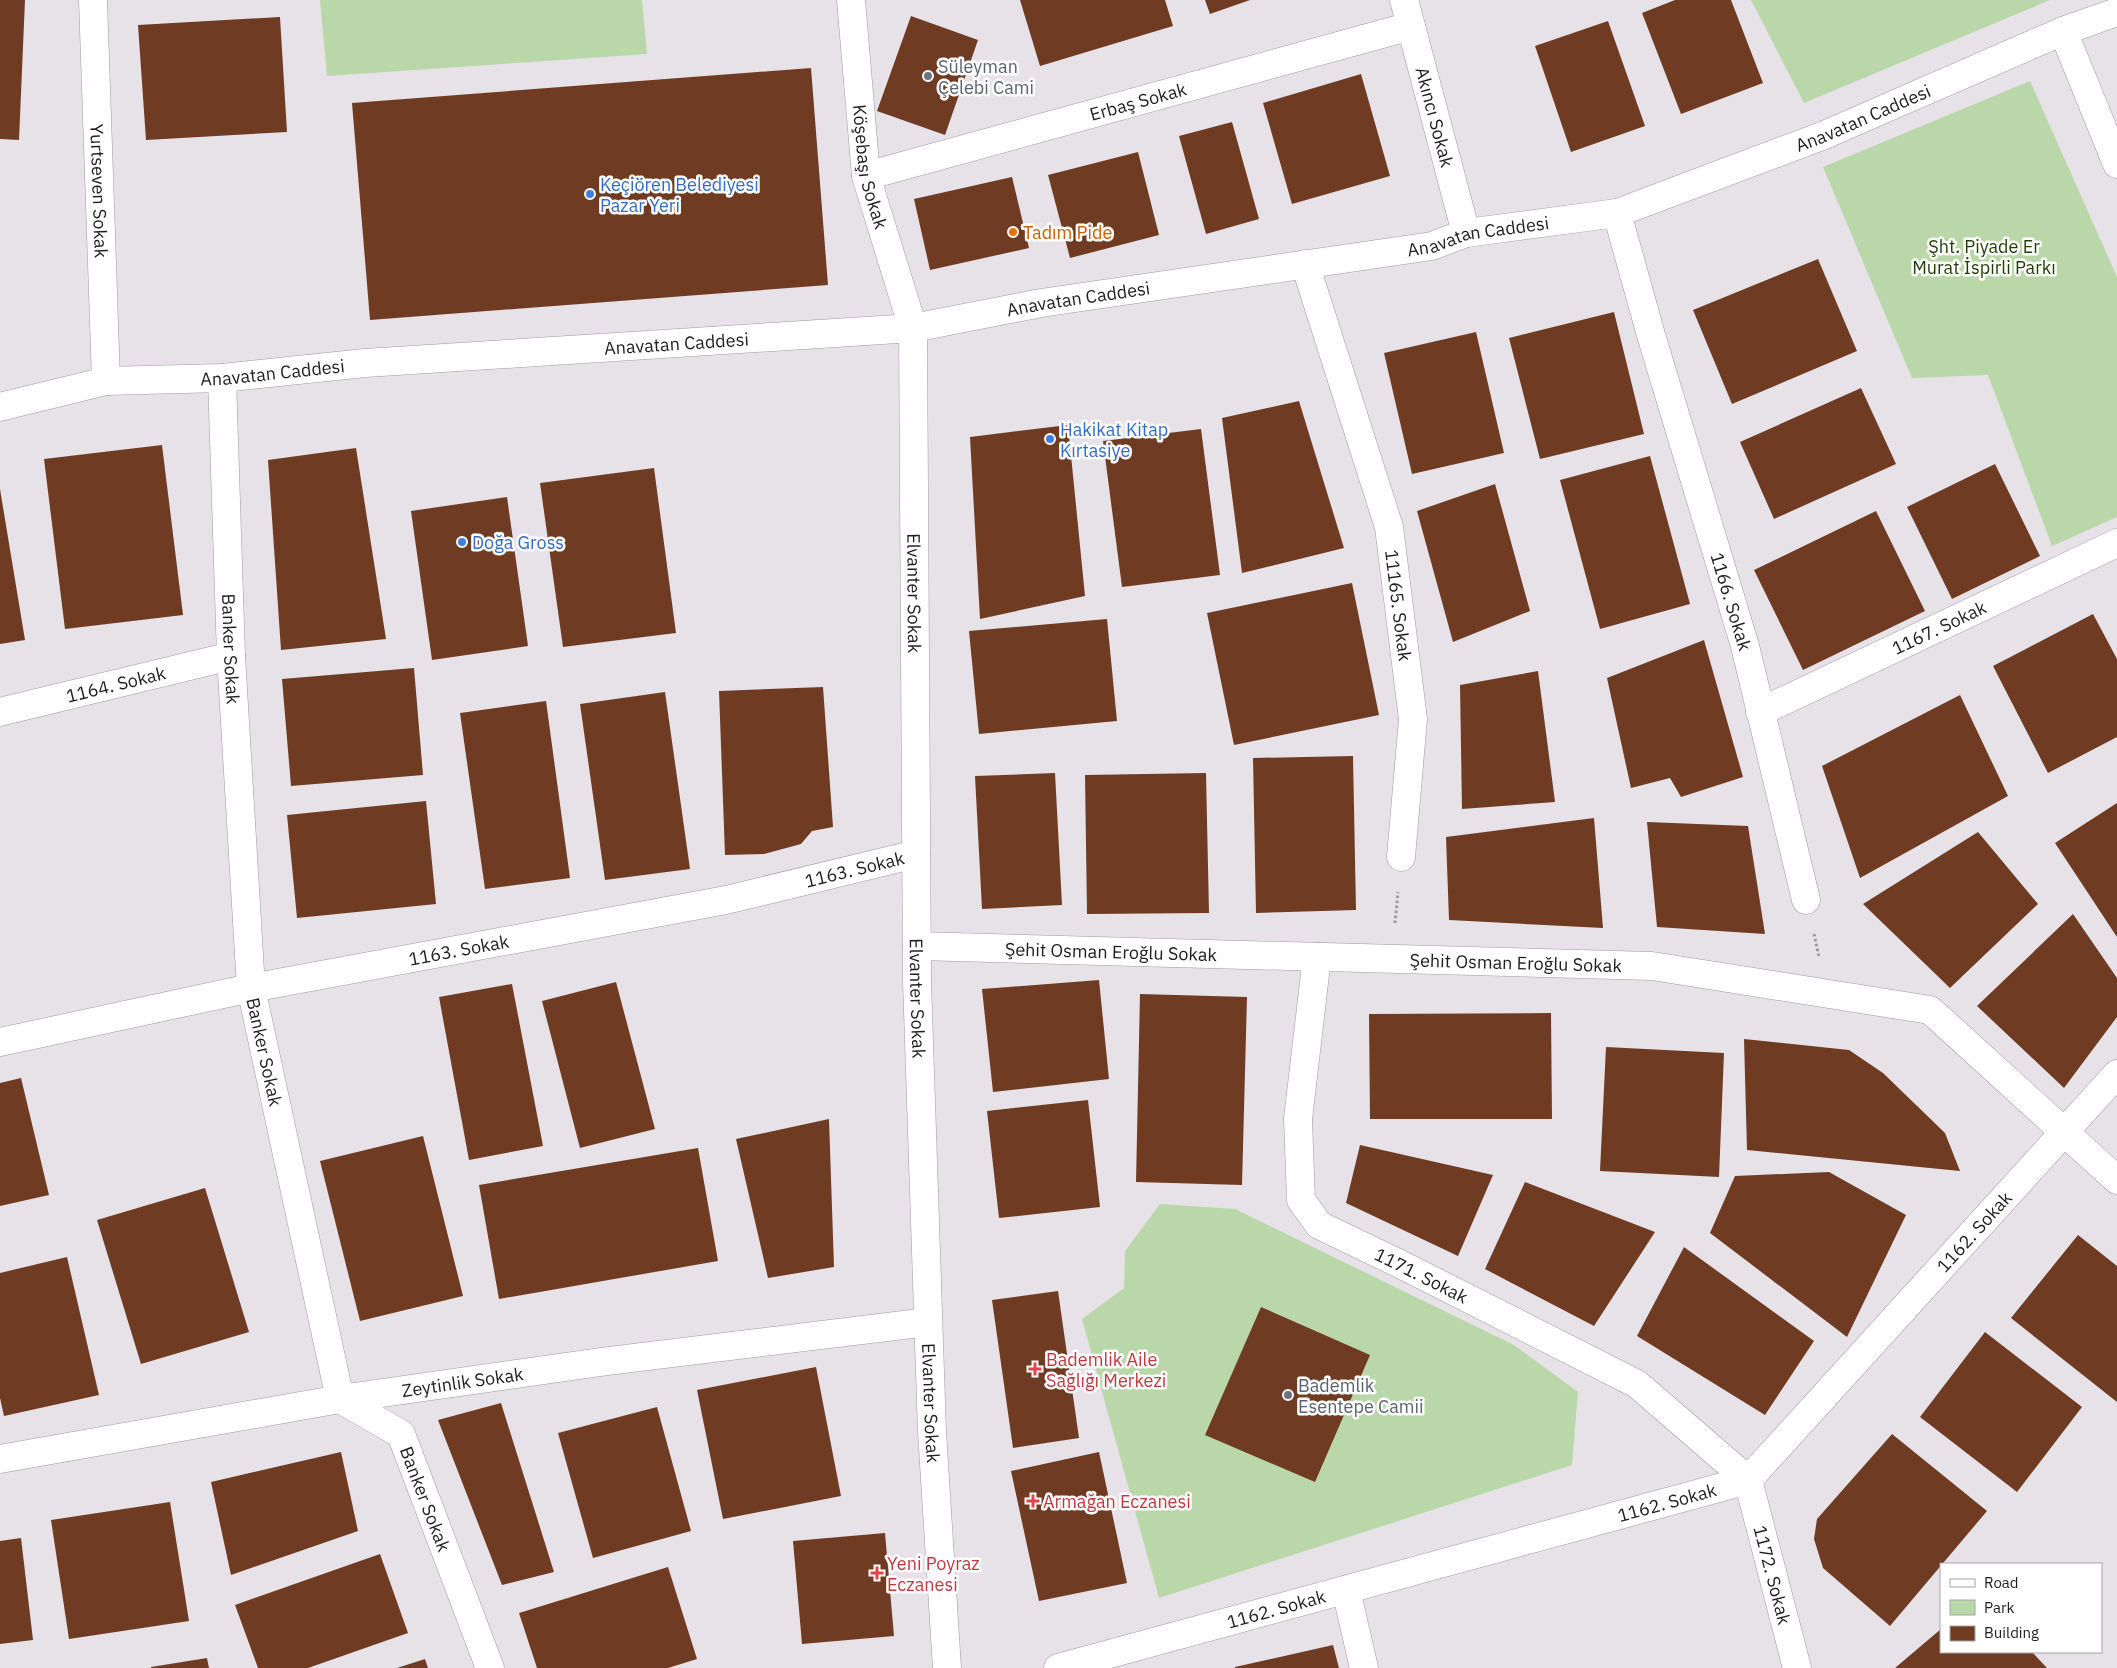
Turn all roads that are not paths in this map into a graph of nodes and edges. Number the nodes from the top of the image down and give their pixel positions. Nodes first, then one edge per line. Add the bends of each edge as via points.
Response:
1 (93, 0) edge
2 (850, 0) edge
3 (1404, 0) edge
4 (2117, 12) edge
5 (1411, 26) junction
6 (2063, 31) junction
7 (2117, 164) edge
8 (866, 176) junction
9 (1617, 213) junction
10 (1466, 233) junction
11 (1305, 264) junction
12 (913, 328) junction
13 (222, 378) junction
14 (106, 381) junction
15 (0, 407) edge
16 (2117, 543) edge
17 (231, 656) junction
18 (0, 712) edge
19 (1760, 712) junction
20 (916, 854) junction
21 (1401, 857) road end
22 (1806, 900) road end
23 (917, 946) junction
24 (1317, 957) junction
25 (251, 988) junction
26 (0, 1042) edge
27 (2117, 1074) edge
28 (2065, 1132) junction
29 (2117, 1180) edge
30 (928, 1322) junction
31 (340, 1399) junction
32 (0, 1459) edge
33 (1748, 1480) junction
34 (1346, 1590) junction
35 (490, 1668) edge
36 (948, 1668) edge
37 (1058, 1668) edge
38 (1364, 1668) edge
39 (1797, 1668) edge

1 - 14 street, Yurtseven Sokak
2 - 8 street, Köşebaşı Sokak
3 - 5 street, Akıncı Sokak
4 - 6 street, Anavatan Caddesi
5 - 8 street, Erbaş Sokak
5 - 10 street, Akıncı Sokak
6 - 7 street
6 - 9 street, Anavatan Caddesi via 1822,136
8 - 12 street, Köşebaşı Sokak
9 - 10 street, Anavatan Caddesi
9 - 19 street, 1166. Sokak via 1745,646
10 - 11 street, Anavatan Caddesi via 1432,246
11 - 12 street, Anavatan Caddesi via 1041,303
11 - 21 street, 11165. Sokak via 1389,527 1413,719
12 - 13 street, Anavatan Caddesi via 374,363
12 - 20 street, Elvanter Sokak
13 - 14 street, Anavatan Caddesi
13 - 17 street, Banker Sokak
14 - 15 street, Anavatan Caddesi
16 - 19 street, 1167. Sokak
17 - 18 street, 1164. Sokak
17 - 25 street, Banker Sokak
19 - 22 street, 1166. Sokak
20 - 23 street, Elvanter Sokak
20 - 25 street, 1163. Sokak via 726,900
23 - 24 street, Şehit Osman Eroğlu Sokak
23 - 30 street, Elvanter Sokak
24 - 28 street, Şehit Osman Eroğlu Sokak via 1652,966 1930,1010
24 - 33 street, 1171. Sokak via 1298,1119 1301,1200 1319,1225 1637,1384
25 - 26 street, 1163. Sokak
25 - 31 street, Banker Sokak
27 - 28 street, 1162. Sokak
28 - 29 street, Şehit Osman Eroğlu Sokak
28 - 33 street, 1162. Sokak
30 - 31 street, Zeytinlik Sokak via 608,1361
30 - 36 street, Elvanter Sokak
31 - 32 street, Zeytinlik Sokak
31 - 35 street, Banker Sokak via 400,1434
33 - 34 street, 1162. Sokak
33 - 39 street, 1172. Sokak
34 - 37 street, 1162. Sokak
34 - 38 street

